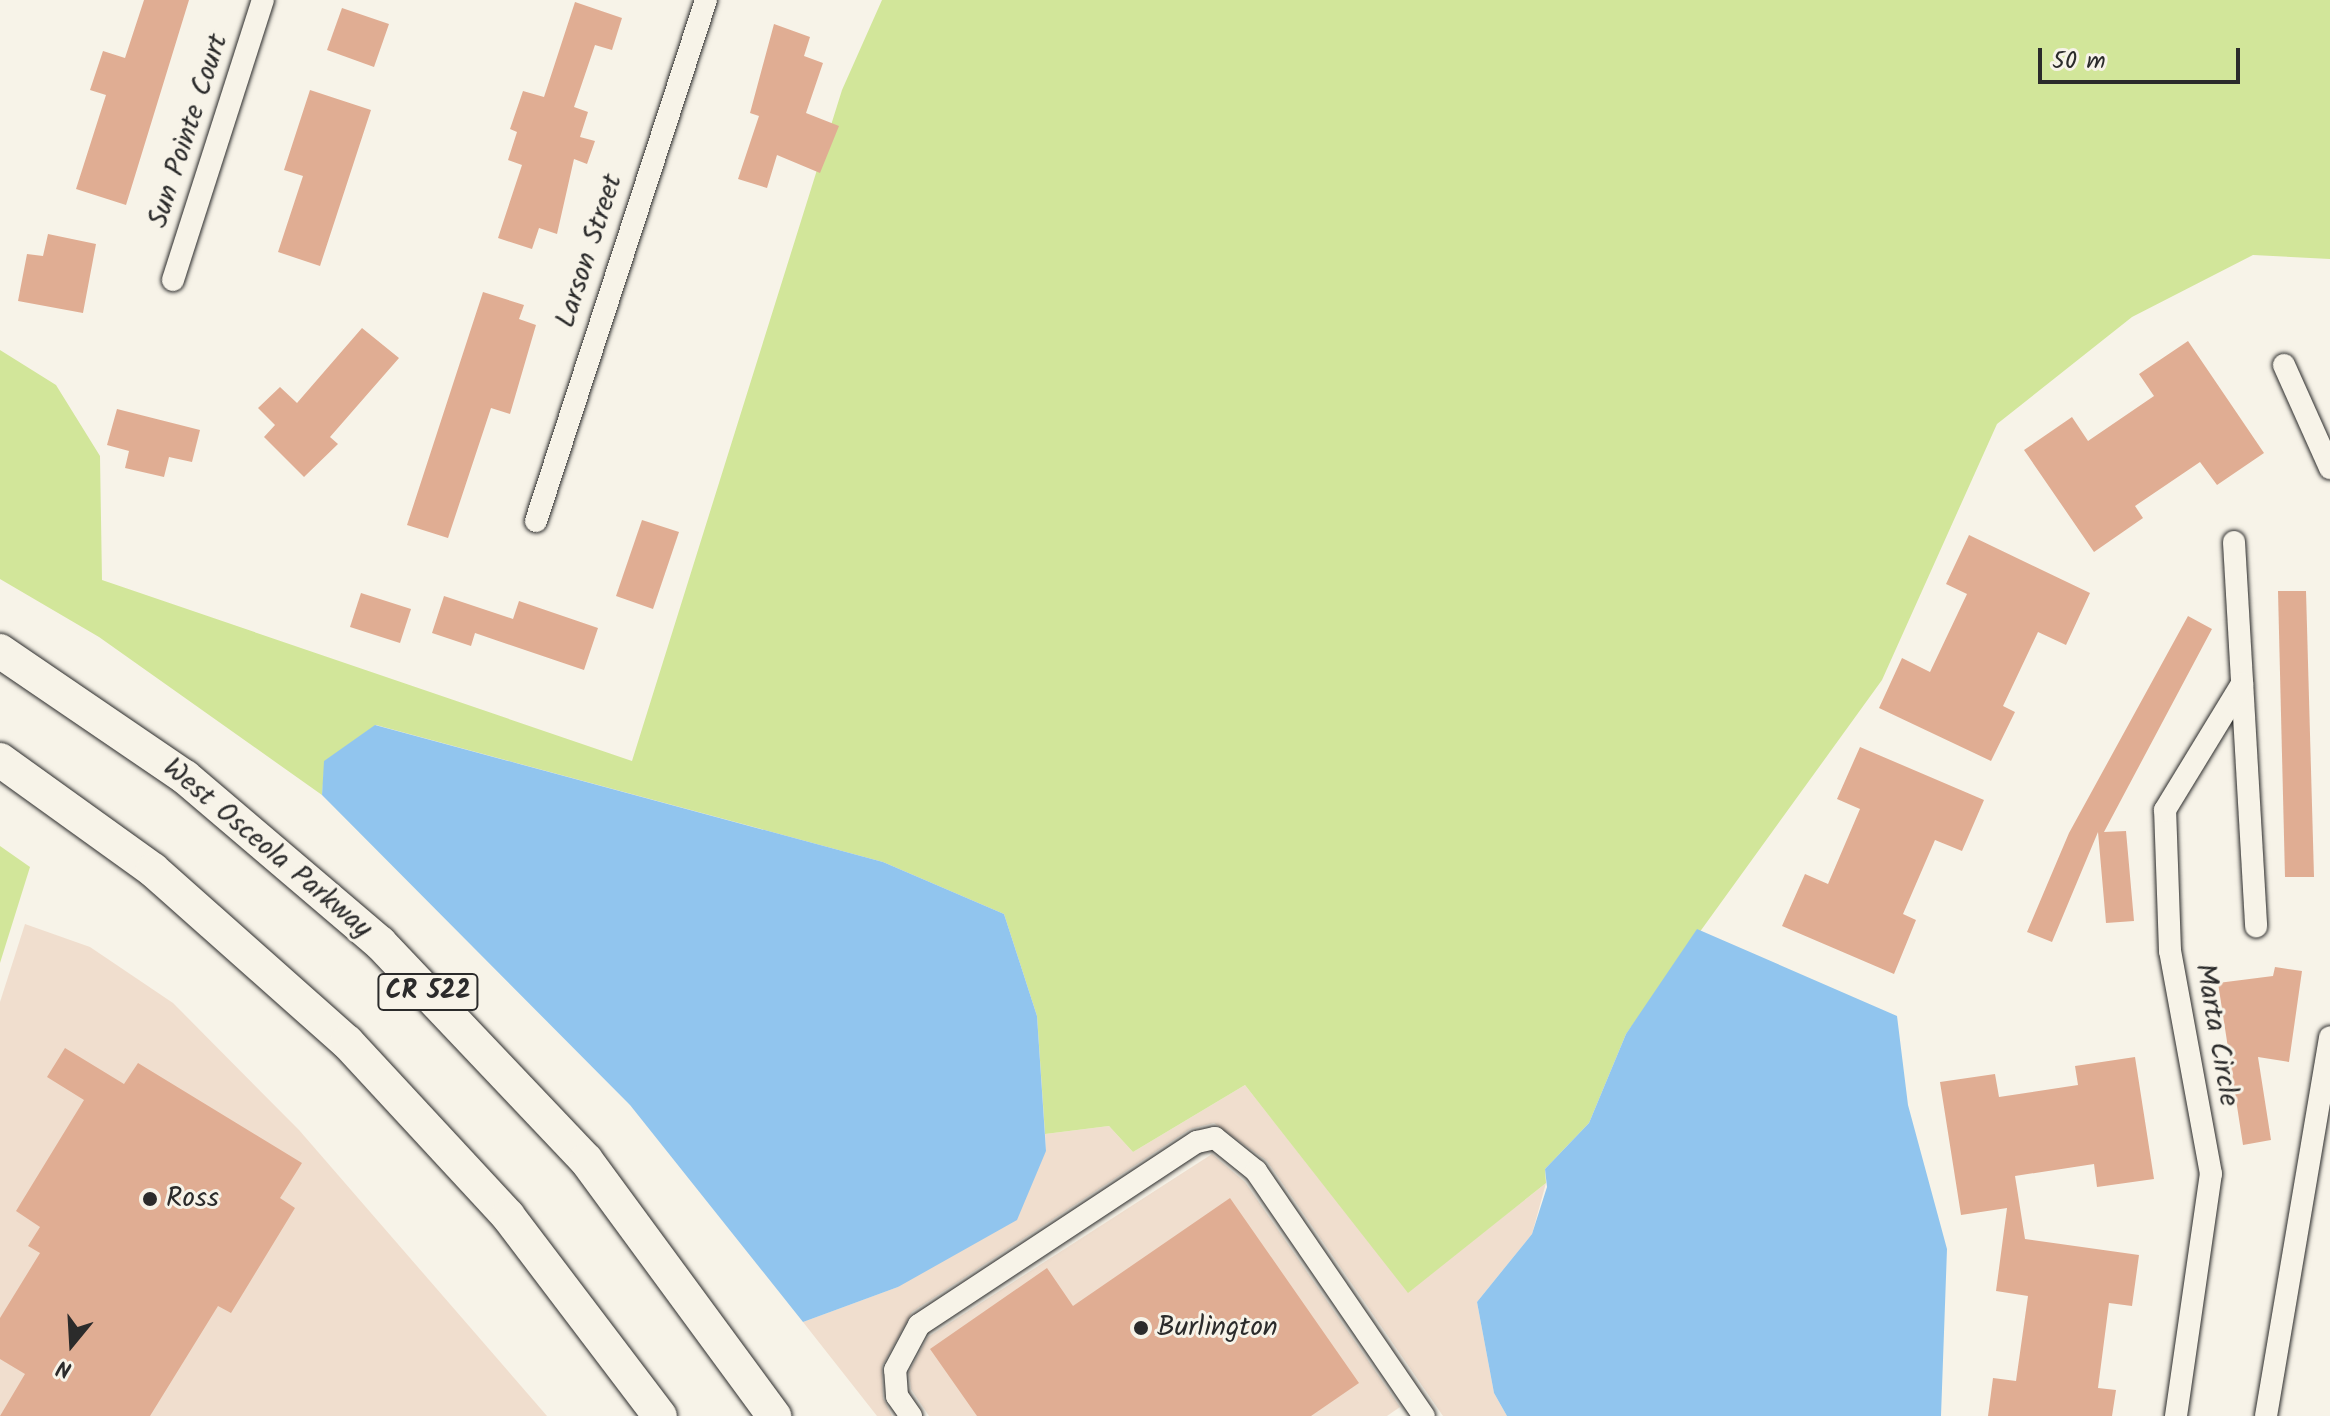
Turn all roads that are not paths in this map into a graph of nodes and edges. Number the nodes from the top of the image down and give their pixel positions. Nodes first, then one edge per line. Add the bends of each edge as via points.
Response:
1 (263, 0) edge
2 (706, 0) edge
3 (173, 280) dead end
4 (2284, 365) dead end
5 (2330, 468) edge
6 (536, 521) dead end
7 (2234, 542) dead end
8 (0, 651) edge
9 (2242, 684) junction
10 (0, 760) edge
11 (2256, 926) dead end
12 (2330, 1037) edge
13 (1419, 1414) edge
14 (660, 1416) edge
15 (774, 1416) edge
16 (911, 1416) edge
17 (2176, 1416) edge
18 (2266, 1416) edge

1 - 3 street, Sun Pointe Court
2 - 6 street, Larson Street
4 - 5 street
7 - 9 street
8 - 15 main road, West Osceola Parkway / CR 522 via 185,777 380,943 586,1160
9 - 11 street
9 - 17 street, Marta Circle via 2165,810 2170,951 2211,1174
10 - 14 main road, CR 522 via 153,870 347,1042 508,1216
12 - 18 street
13 - 16 street via 1256,1171 1215,1138 1197,1142 919,1325 895,1370 897,1396

